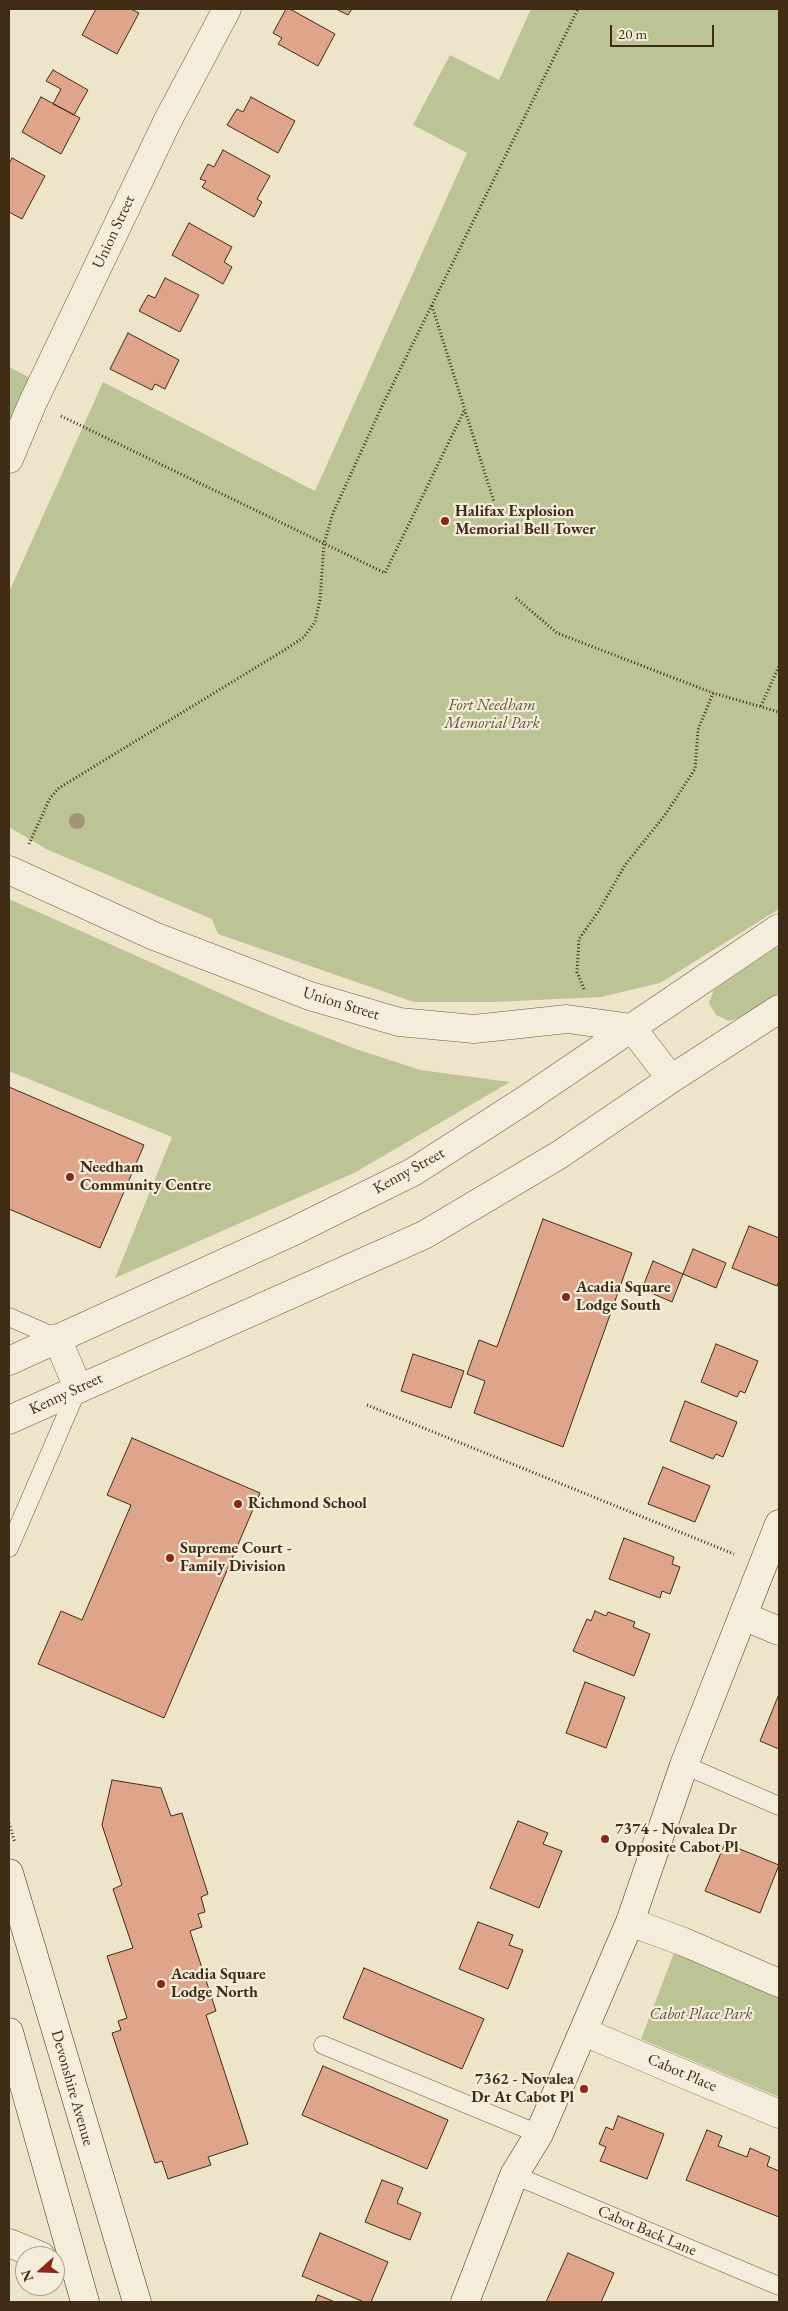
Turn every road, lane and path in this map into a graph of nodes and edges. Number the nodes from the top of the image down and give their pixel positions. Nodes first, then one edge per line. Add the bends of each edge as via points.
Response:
1 (227, 9) edge
2 (578, 9) edge
3 (431, 305) junction
4 (33, 402) junction
5 (465, 409) junction
6 (9, 459) edge
7 (494, 502) dead end
8 (324, 544) junction
9 (516, 598) dead end
10 (779, 666) edge
11 (713, 693) junction
12 (760, 706) junction
13 (779, 712) edge
14 (12, 872) edge
15 (779, 928) edge
16 (588, 997) dead end
17 (779, 1009) edge
18 (632, 1028) junction
19 (671, 1079) junction
20 (9, 1317) edge
21 (57, 1338) junction
22 (9, 1361) edge
23 (78, 1388) junction
24 (367, 1405) dead end
25 (9, 1420) edge
26 (779, 1524) edge
27 (9, 1548) edge
28 (763, 1566) junction
29 (743, 1616) junction
30 (779, 1631) edge
31 (684, 1764) junction
32 (779, 1806) edge
33 (9, 1873) edge
34 (630, 1922) junction
35 (779, 1983) edge
36 (9, 2032) edge
37 (584, 2032) junction
38 (323, 2045) dead end
39 (779, 2114) edge
40 (539, 2134) junction
41 (514, 2175) junction
42 (60, 2246) edge
43 (65, 2266) edge
44 (779, 2286) edge
45 (85, 2302) edge
46 (137, 2302) edge
47 (465, 2302) edge

1 - 4 street, Union Street via 168,120
2 - 3 path
3 - 5 path
3 - 8 path via 332,513
4 - 6 street, Union Street
4 - 8 path
5 - 7 path
5 - 8 path via 385,573
8 - 14 path via 315,622 304,636 59,788 50,798
9 - 11 path via 557,633
10 - 12 path
11 - 12 path
11 - 16 path via 698,730 695,769 626,865 579,939 577,972
12 - 13 path
14 - 18 street, Union Street via 154,936 310,996 399,1022 474,1030 567,1019
15 - 18 street, Kenny Street
17 - 19 street, Kenny Street
18 - 19 street
18 - 21 street, Kenny Street via 413,1172
19 - 23 street, Kenny Street via 560,1155 424,1235
20 - 21 lane
21 - 22 street, Kenny Street
21 - 23 street
23 - 25 street, Kenny Street
23 - 27 lane
24 - 28 path
26 - 28 street
28 - 29 street
29 - 30 street
29 - 31 street
31 - 32 lane
31 - 34 street
33 - 46 street, Devonshire Avenue
34 - 35 street
34 - 37 street
36 - 42 street
37 - 39 street, Cabot Place
37 - 40 street
38 - 40 lane
40 - 41 street
41 - 44 lane, Cabot Back Lane
41 - 47 street
43 - 45 street

